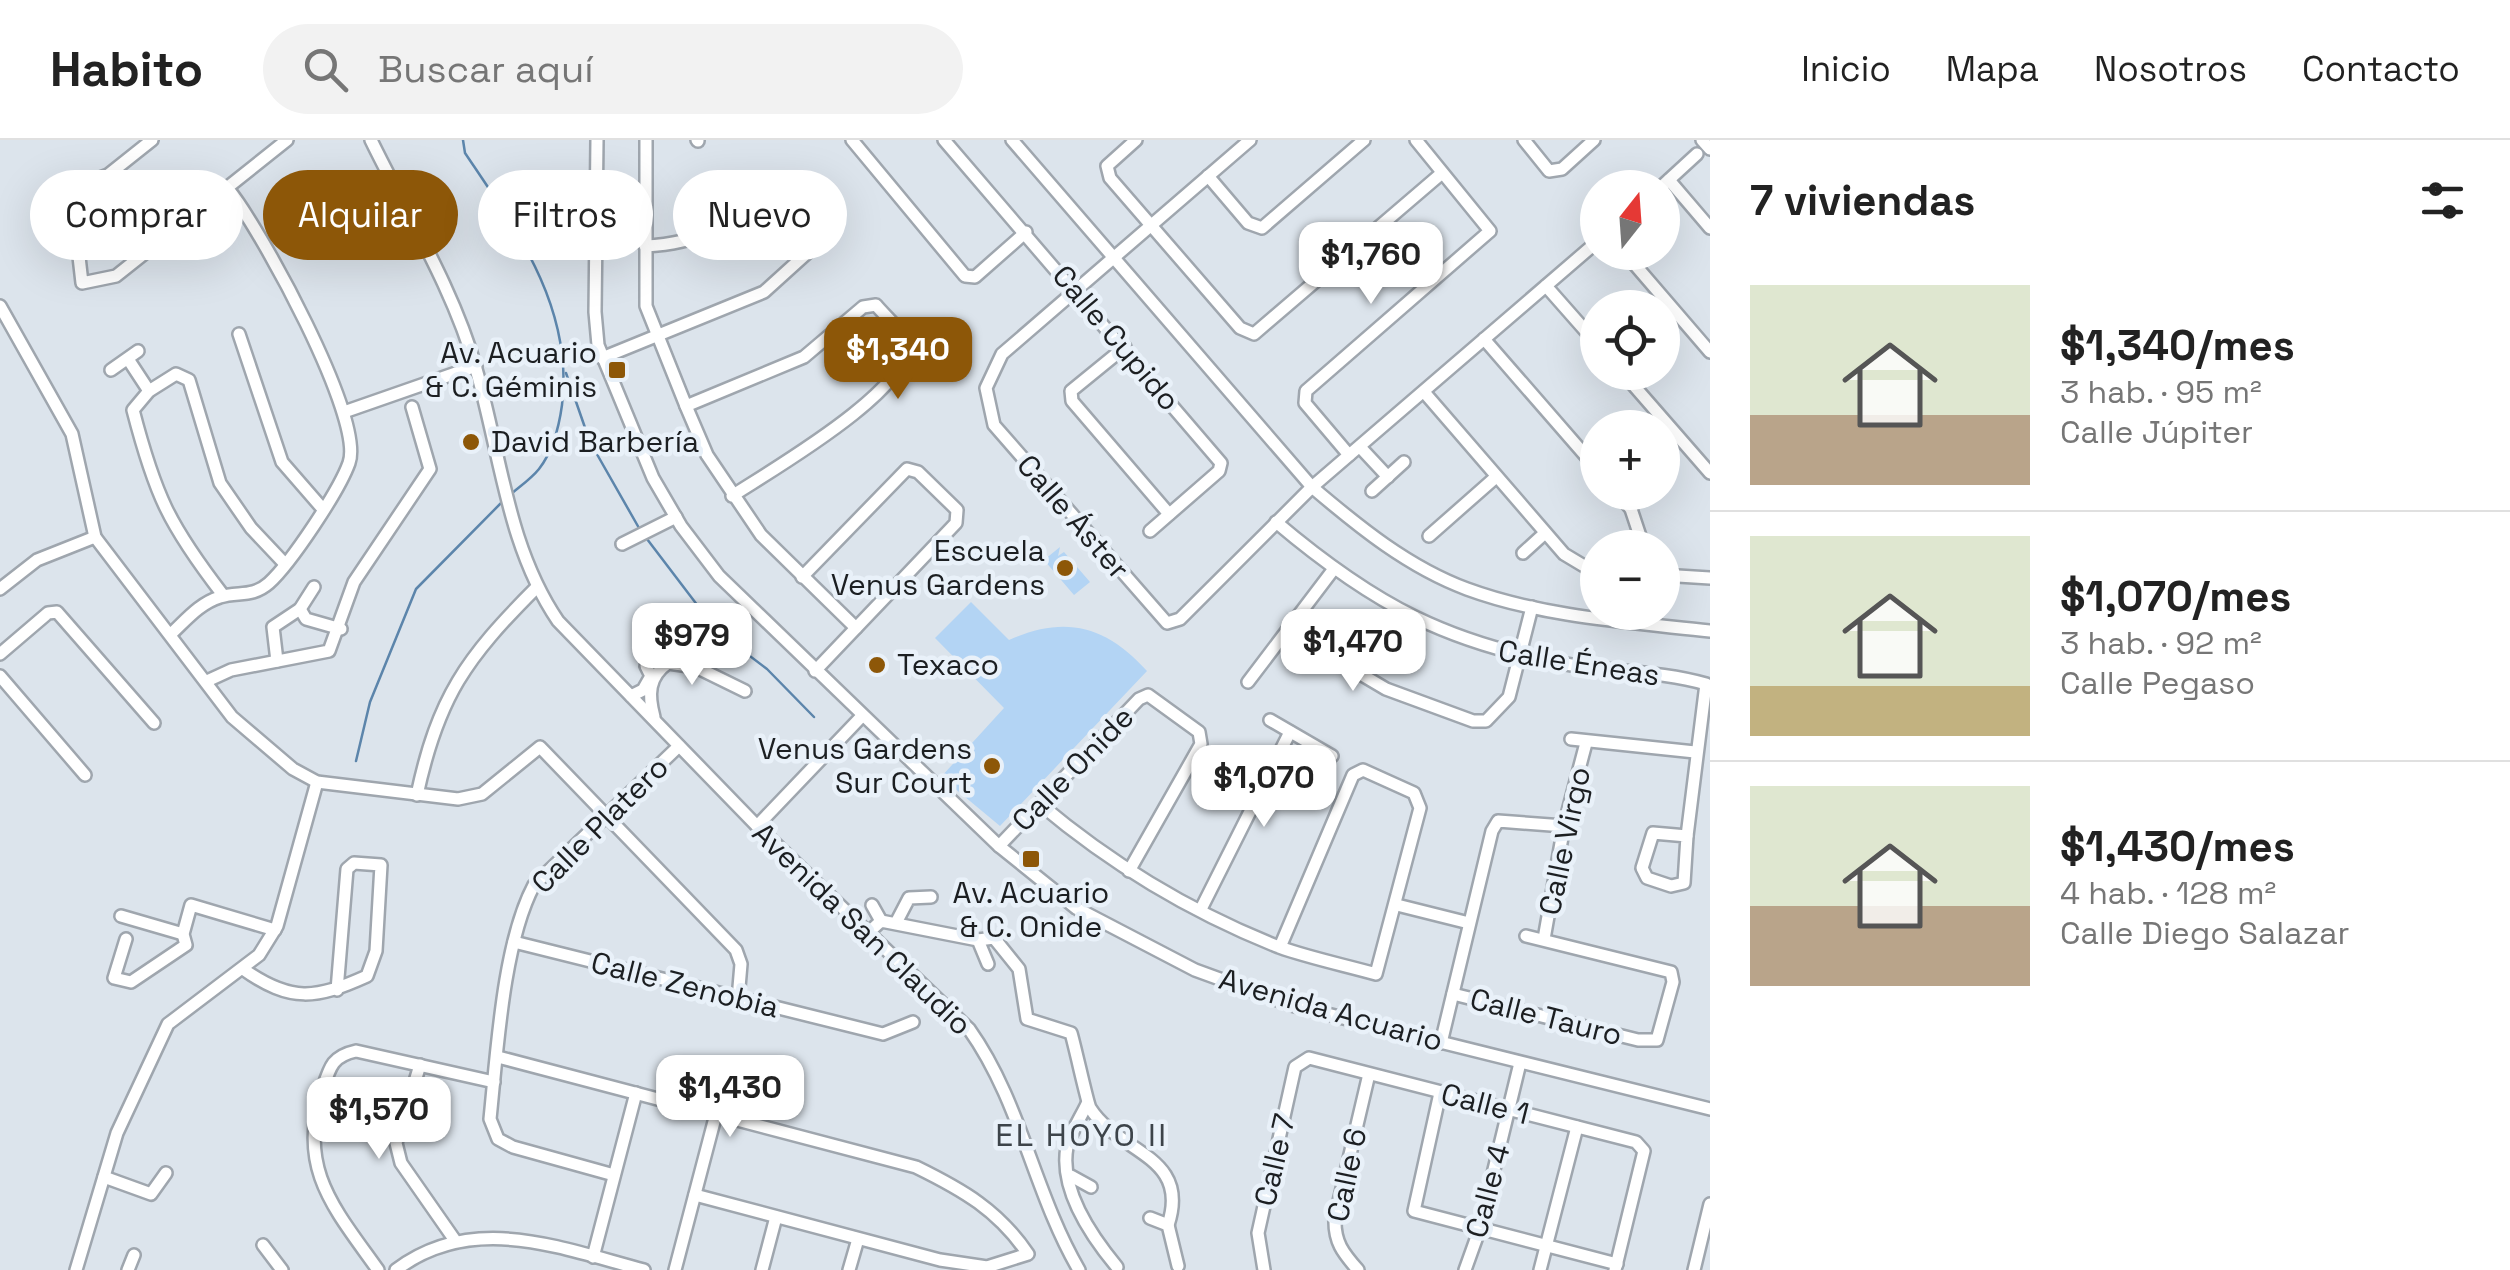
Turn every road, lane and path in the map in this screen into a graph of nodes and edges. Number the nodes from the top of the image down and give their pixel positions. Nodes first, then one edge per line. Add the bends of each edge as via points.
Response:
1 (152, 140) edge
2 (287, 140) edge
3 (371, 140) edge
4 (597, 140) edge
5 (646, 140) edge
6 (852, 140) edge
7 (944, 140) edge
8 (1012, 140) edge
9 (1136, 140) edge
10 (1250, 140) edge
11 (1364, 140) edge
12 (1416, 140) edge
13 (1524, 140) edge
14 (1594, 140) edge
15 (1702, 140) edge
16 (1710, 149) edge
17 (1696, 154) dead end
18 (114, 170) edge
19 (646, 170) edge
20 (1679, 170) edge
21 (1442, 172) junction
22 (243, 176) edge
23 (1208, 176) junction
24 (1680, 199) edge
25 (243, 206) edge
26 (1151, 225) junction
27 (1710, 228) edge
28 (1026, 232) junction
29 (653, 246) edge
30 (1580, 257) edge
31 (1114, 258) junction
32 (79, 260) edge
33 (136, 260) edge
34 (645, 260) edge
35 (1639, 270) edge
36 (1546, 286) junction
37 (1076, 290) junction
38 (0, 306) edge
39 (1580, 325) edge
40 (240, 334) dead end
41 (657, 338) junction
42 (1484, 339) junction
43 (1125, 347) junction
44 (138, 350) dead end
45 (1710, 352) edge
46 (602, 358) junction
47 (128, 360) junction
48 (476, 366) junction
49 (111, 370) dead end
50 (149, 390) junction
51 (1638, 390) edge
52 (1424, 392) junction
53 (686, 406) junction
54 (412, 407) dead end
55 (344, 412) junction
56 (1580, 449) edge
57 (1355, 451) junction
58 (1404, 462) dead end
59 (1710, 473) edge
60 (1388, 477) junction
61 (1496, 477) junction
62 (1312, 487) junction
63 (1372, 491) dead end
64 (732, 496) junction
65 (322, 508) junction
66 (1169, 514) junction
67 (676, 518) junction
68 (1276, 522) junction
69 (1150, 531) dead end
70 (1544, 532) junction
71 (1429, 536) dead end
72 (95, 537) junction
73 (622, 544) dead end
74 (1523, 553) dead end
75 (286, 564) junction
76 (1580, 564) edge
77 (1333, 570) junction
78 (802, 577) junction
79 (1680, 577) edge
80 (1710, 578) edge
81 (314, 587) dead end
82 (536, 588) junction
83 (0, 590) edge
84 (223, 595) junction
85 (1532, 606) junction
86 (300, 608) junction
87 (856, 628) junction
88 (341, 629) junction
89 (1288, 631) junction
90 (1710, 631) edge
91 (172, 633) junction
92 (0, 654) edge
93 (1518, 655) junction
94 (277, 662) junction
95 (646, 666) dead end
96 (816, 671) junction
97 (0, 676) edge
98 (207, 681) junction
99 (1248, 682) dead end
100 (745, 690) dead end
101 (631, 696) junction
102 (862, 716) junction
103 (1270, 720) dead end
104 (655, 721) junction
105 (154, 723) dead end
106 (1290, 732) junction
107 (1570, 739) dead end
108 (1586, 744) junction
109 (678, 746) junction
110 (1696, 752) junction
111 (1332, 756) dead end
112 (85, 775) dead end
113 (317, 782) junction
114 (417, 795) junction
115 (1040, 804) junction
116 (608, 814) junction
117 (757, 826) junction
118 (1564, 826) junction
119 (1687, 836) junction
120 (999, 846) junction
121 (1129, 871) junction
122 (931, 897) dead end
123 (872, 905) dead end
124 (1397, 905) junction
125 (1201, 909) junction
126 (121, 916) dead end
127 (881, 921) junction
128 (897, 921) junction
129 (1470, 923) junction
130 (275, 930) junction
131 (868, 933) junction
132 (183, 934) junction
133 (1526, 936) dead end
134 (126, 939) dead end
135 (1544, 939) junction
136 (978, 940) junction
137 (514, 942) junction
138 (1280, 947) junction
139 (988, 964) dead end
140 (243, 968) junction
141 (337, 990) junction
142 (1453, 994) junction
143 (738, 999) junction
144 (913, 1022) dead end
145 (1441, 1043) junction
146 (498, 1057) junction
147 (1309, 1058) joint
148 (1520, 1062) junction
149 (420, 1065) junction
150 (1369, 1074) junction
151 (494, 1082) junction
152 (636, 1093) junction
153 (1440, 1093) junction
154 (1087, 1104) junction
155 (1508, 1110) junction
156 (1710, 1110) edge
157 (716, 1114) junction
158 (1577, 1127) junction
159 (166, 1172) dead end
160 (614, 1174) junction
161 (1070, 1176) junction
162 (104, 1177) junction
163 (1091, 1187) dead end
164 (695, 1195) junction
165 (1710, 1204) edge
166 (776, 1217) junction
167 (1150, 1218) dead end
168 (1168, 1225) junction
169 (1479, 1231) junction
170 (454, 1239) junction
171 (858, 1239) junction
172 (262, 1245) dead end
173 (1548, 1248) junction
174 (1704, 1254) edge
175 (134, 1255) dead end
176 (593, 1256) junction
177 (938, 1265) edge
178 (1178, 1266) dead end
179 (1118, 1267) dead end
180 (1616, 1267) edge
181 (76, 1270) edge
182 (128, 1270) edge
183 (282, 1270) edge
184 (378, 1270) edge
185 (396, 1270) edge
186 (644, 1270) edge
187 (675, 1270) edge
188 (762, 1270) edge
189 (850, 1270) edge
190 (1079, 1270) edge
191 (1264, 1270) edge
192 (1358, 1270) edge
193 (1465, 1270) edge
194 (1540, 1270) edge
195 (1694, 1270) edge

1 - 18 street
2 - 22 street
3 - 48 street, Avenida San Claudio
4 - 46 street, Avenida Acuario via 594,312
5 - 19 street
6 - 28 street via 965,276 975,276
7 - 28 street, Calle Cupido
8 - 31 street
9 - 26 street via 1107,166
10 - 23 street, Calle Áster
11 - 23 street via 1262,228 1248,223
12 - 21 street
13 - 14 street via 1549,171 1562,169
15 - 16 street
17 - 20 street
21 - 26 street via 1254,334 1240,328
21 - 57 street via 1490,231 1306,391 1305,404
23 - 26 street, Calle Áster
24 - 27 street
25 - 55 street
26 - 31 street, Calle Áster
28 - 37 street, Calle Cupido
29 - 41 street via 686,244 732,221 773,189 813,230 817,244 764,292
30 - 36 street
31 - 37 street, Calle Áster
31 - 62 street
32 - 33 street via 82,283 116,276
34 - 41 street via 646,306
35 - 45 street
36 - 39 street
36 - 42 street
37 - 43 street, Calle Cupido
37 - 68 street, Calle Áster via 992,367 986,388 994,426 1167,624
38 - 72 street via 72,434
40 - 65 street via 282,462
41 - 46 street
41 - 53 street
42 - 52 street
42 - 56 street
43 - 66 street, Calle Cupido via 1221,463
43 - 66 street via 1071,391 1072,401
44 - 47 street
46 - 67 street, Avenida Acuario
47 - 49 street
47 - 50 street
48 - 55 street
48 - 82 street, Avenida San Claudio via 519,548
50 - 75 street via 176,374 189,380 220,482
50 - 84 street via 133,410 153,485 176,534
51 - 59 street
52 - 57 street
52 - 61 street
53 - 64 street
53 - 64 street via 804,357 862,306 876,304 905,341 899,374 845,421
54 - 88 street via 430,469 354,582
55 - 65 street via 351,460
57 - 60 street
57 - 62 street
58 - 60 street
60 - 63 street
61 - 70 street
61 - 71 street
62 - 68 street
62 - 85 street via 1404,558 1466,588
64 - 78 street
65 - 75 street
66 - 69 street, Calle Cupido
67 - 73 street
67 - 96 street, Avenida Acuario via 719,576
68 - 77 street, Calle Éneas
70 - 74 street
70 - 76 street
72 - 83 street via 37,560
72 - 91 street
75 - 84 street via 247,596
77 - 89 street
77 - 93 street, Calle Éneas via 1416,621
78 - 87 street
78 - 87 street via 898,475 907,469 927,481 957,510 956,523
79 - 80 street
81 - 86 street
82 - 101 street, Avenida San Claudio via 558,621
82 - 114 street via 484,639 458,676 430,737
84 - 91 street
85 - 90 street
85 - 93 street
86 - 88 street via 306,618
86 - 94 street via 273,627
87 - 96 street
88 - 94 street via 329,652
89 - 93 street via 1386,689 1473,721 1501,710
89 - 99 street
91 - 98 street
92 - 105 street via 57,612
93 - 110 street, Calle Éneas via 1706,684
94 - 98 street
95 - 101 street via 651,676 644,690
96 - 102 street, Avenida Acuario
97 - 112 street
98 - 113 street via 232,716
100 - 104 street via 668,663 648,694
101 - 104 street, Avenida San Claudio
102 - 117 street
102 - 120 street, Avenida Acuario
103 - 106 street
104 - 109 street, Avenida San Claudio
106 - 111 street
106 - 125 street
107 - 108 street
108 - 110 street
108 - 118 street, Calle Virgo
109 - 116 street, Calle Platero
109 - 117 street, Avenida San Claudio
110 - 119 street, Calle Éneas
113 - 114 street
113 - 130 street
114 - 116 street via 482,794 540,747
115 - 120 street, Calle Onide
115 - 121 street
115 - 121 street, Calle Onide via 1139,700 1148,696 1199,732 1200,744
116 - 137 street, Calle Platero via 534,886
116 - 143 street via 736,950 742,964
117 - 131 street, Avenida San Claudio
118 - 129 street via 1498,821
118 - 135 street, Calle Virgo
119 - 119 street, Calle Éneas via 1684,883 1647,878 1642,868 1653,833
120 - 145 street, Avenida Acuario via 1076,908 1195,970 1291,1005
121 - 125 street
122 - 128 street via 909,898
123 - 127 street
124 - 129 street
124 - 138 street via 1376,974
124 - 138 street via 1420,808 1414,794 1363,770 1353,775
125 - 138 street
126 - 132 street
127 - 128 street
127 - 131 street
128 - 136 street
129 - 142 street
130 - 132 street via 191,906
130 - 140 street
131 - 190 street, Avenida San Claudio via 988,1056 1036,1182
132 - 134 street via 186,945 131,982 114,978
133 - 135 street
135 - 142 street, Calle Tauro via 1670,972 1657,1040
136 - 139 street
136 - 154 street via 994,938 1020,969 1027,1019 1070,1033
137 - 143 street, Calle Zenobia
137 - 146 street, Calle Platero
140 - 141 street via 266,986 325,995
140 - 162 street via 168,1024
141 - 141 street via 347,870 354,863 381,865 372,970
142 - 145 street
143 - 144 street, Calle Zenobia via 884,1034
145 - 148 street, Avenida Acuario
146 - 151 street, Calle Platero
146 - 152 street
147 - 150 street, Calle 1
147 - 191 street, Calle 7 via 1296,1067 1258,1233
148 - 155 street, Calle 4
148 - 156 street, Avenida Acuario
149 - 151 street
149 - 170 street via 396,1143 401,1163
149 - 184 street via 356,1051 340,1054 315,1112 314,1155 324,1194
150 - 153 street, Calle 1
150 - 192 street, Calle 6 via 1334,1235
151 - 160 street, Calle Platero via 490,1119 498,1139
152 - 157 street
152 - 160 street
153 - 155 street, Calle 1
153 - 169 street via 1414,1211
154 - 161 street via 1067,1148
154 - 168 street via 1112,1133 1170,1178 1175,1200
155 - 158 street, Calle 1
155 - 169 street, Calle 4
157 - 164 street
157 - 177 street via 916,1167 974,1195 1028,1254 986,1267
158 - 173 street
158 - 180 street, Calle 1 via 1636,1142 1644,1151
159 - 162 street via 151,1194
160 - 176 street
161 - 163 street
161 - 179 street via 1090,1234
162 - 181 street
164 - 166 street
164 - 187 street
165 - 174 street
166 - 171 street
166 - 188 street
167 - 168 street
168 - 178 street
169 - 173 street
169 - 193 street, Calle 4
170 - 176 street via 506,1235
170 - 185 street
171 - 177 street
171 - 189 street
172 - 183 street
173 - 180 street
173 - 194 street
174 - 195 street
175 - 182 street
176 - 186 street

